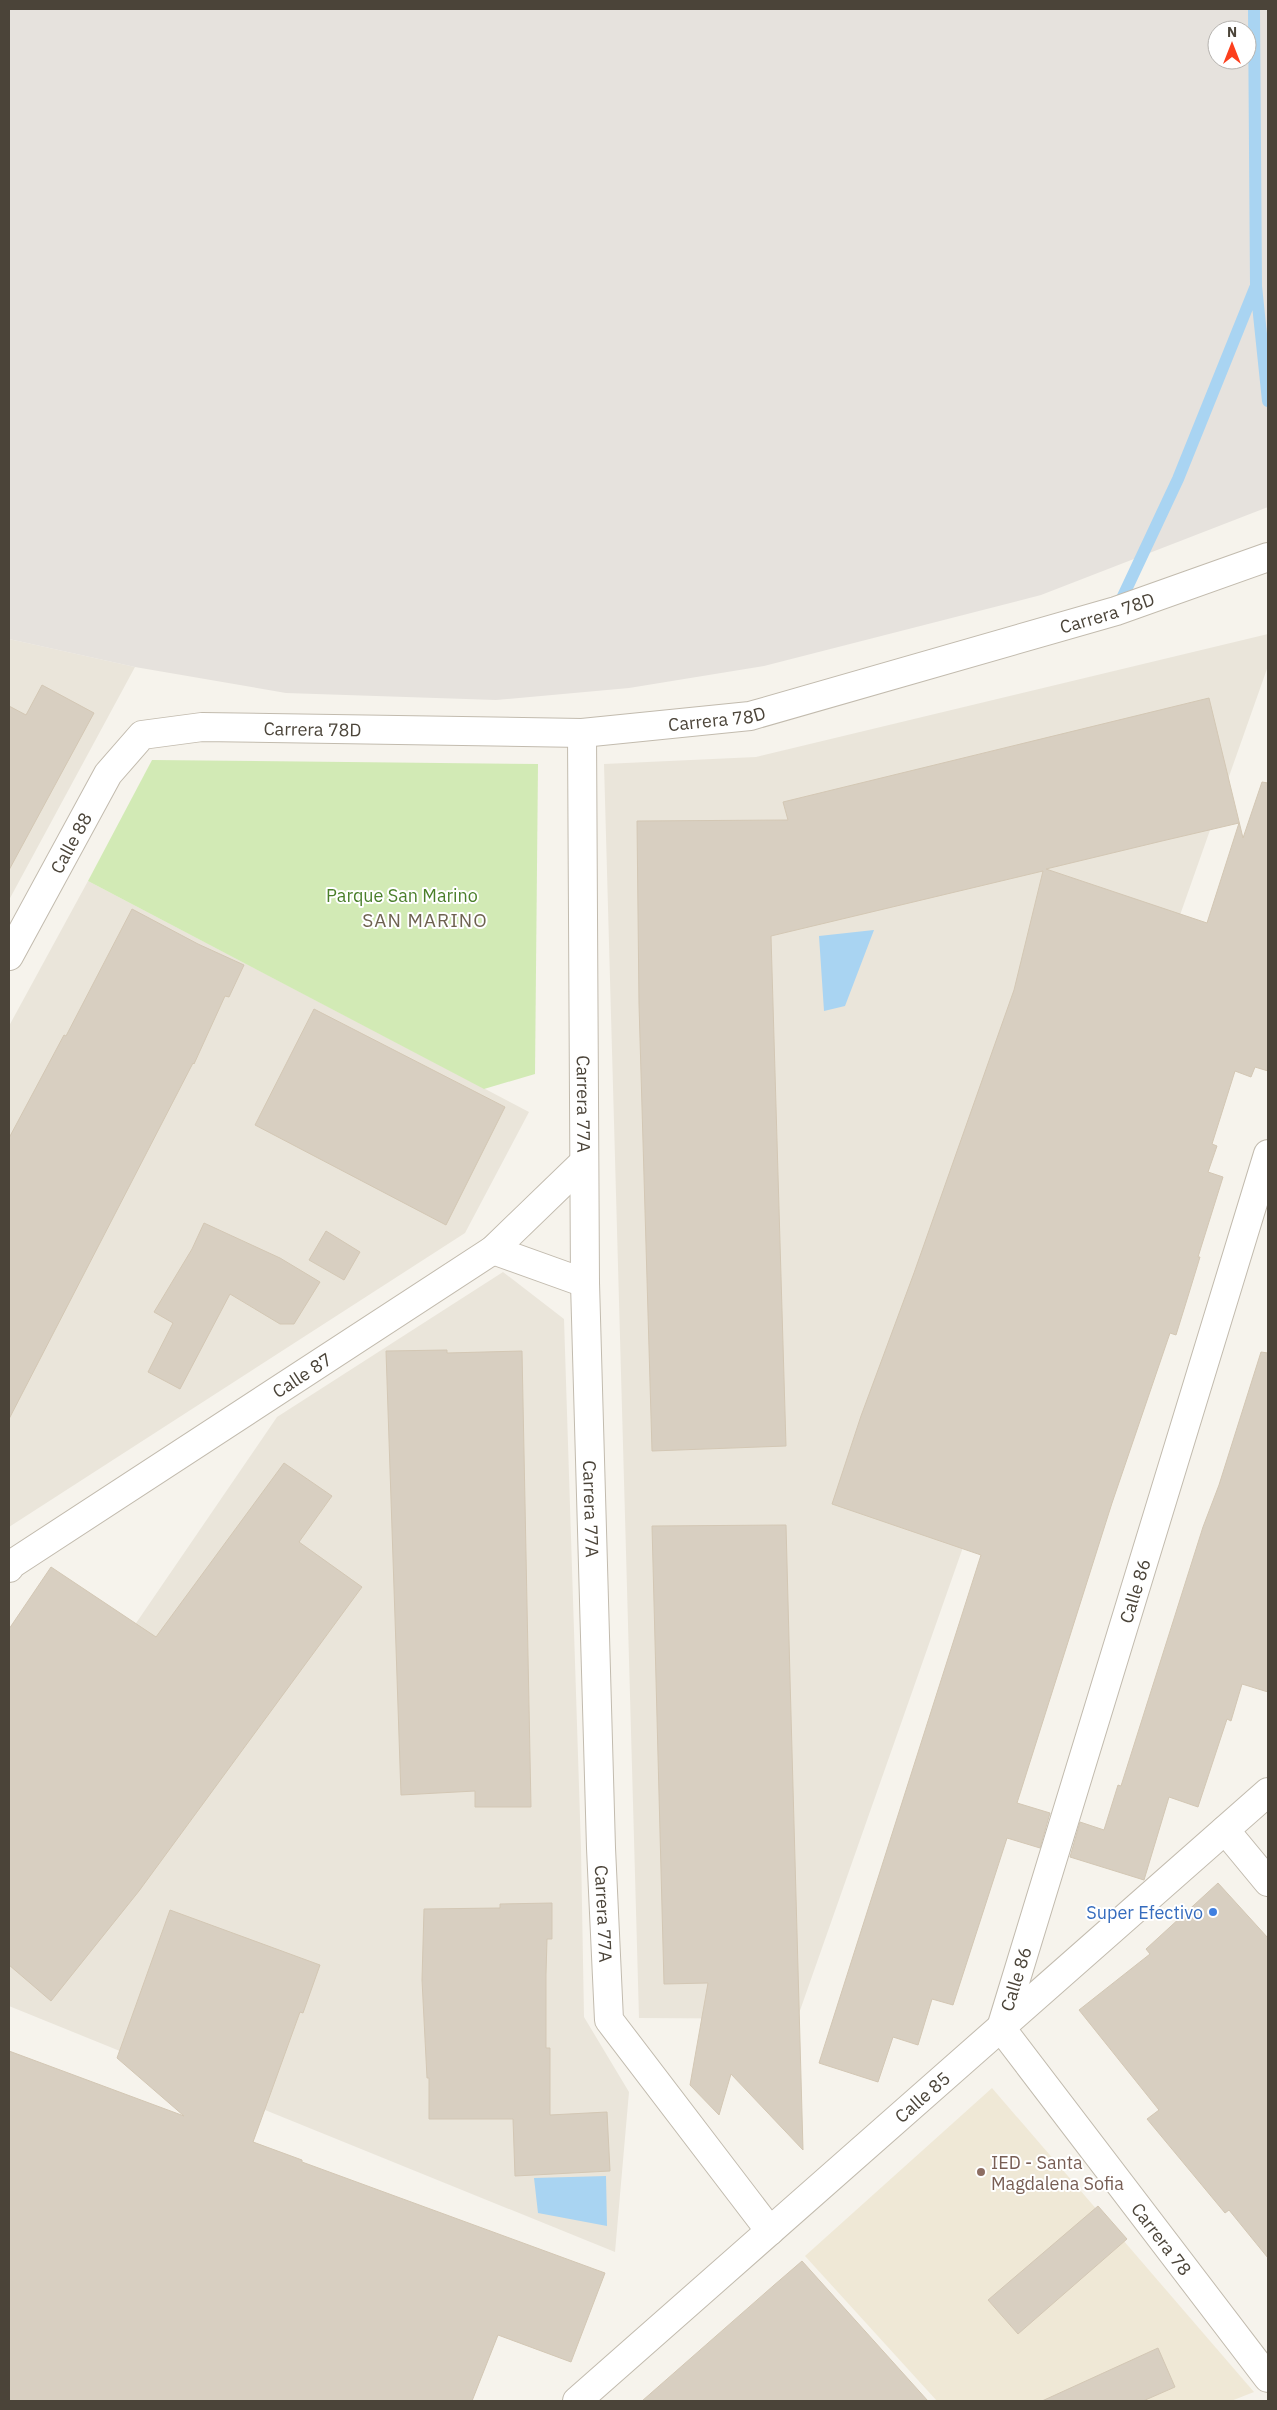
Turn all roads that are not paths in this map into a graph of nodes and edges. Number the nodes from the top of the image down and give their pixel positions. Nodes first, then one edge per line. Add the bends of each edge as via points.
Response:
1 (1268, 557) edge
2 (582, 733) junction
3 (142, 735) joint
4 (9, 956) edge
5 (1268, 1154) edge
6 (583, 1163) junction
7 (493, 1250) junction
8 (585, 1283) junction
9 (9, 1568) edge
10 (1268, 1792) edge
11 (1225, 1830) junction
12 (1268, 1882) edge
13 (1001, 2028) junction
14 (770, 2231) junction
15 (1268, 2378) edge
16 (577, 2401) edge

1 - 2 street, Carrera 78D via 1116,611 750,716
2 - 3 street, Carrera 78D via 202,727
2 - 6 street, Carrera 77A
3 - 4 street, Calle 88 via 108,774
5 - 13 street, Calle 86
6 - 7 street, Calle 87
6 - 8 street, Carrera 77A
7 - 8 street
7 - 9 street, Calle 87
8 - 14 street, Carrera 77A via 609,2020
10 - 11 street, Calle 85
11 - 12 street
11 - 13 street, Calle 85
13 - 14 street, Calle 85
13 - 15 street, Carrera 78
14 - 16 street, Calle 85

